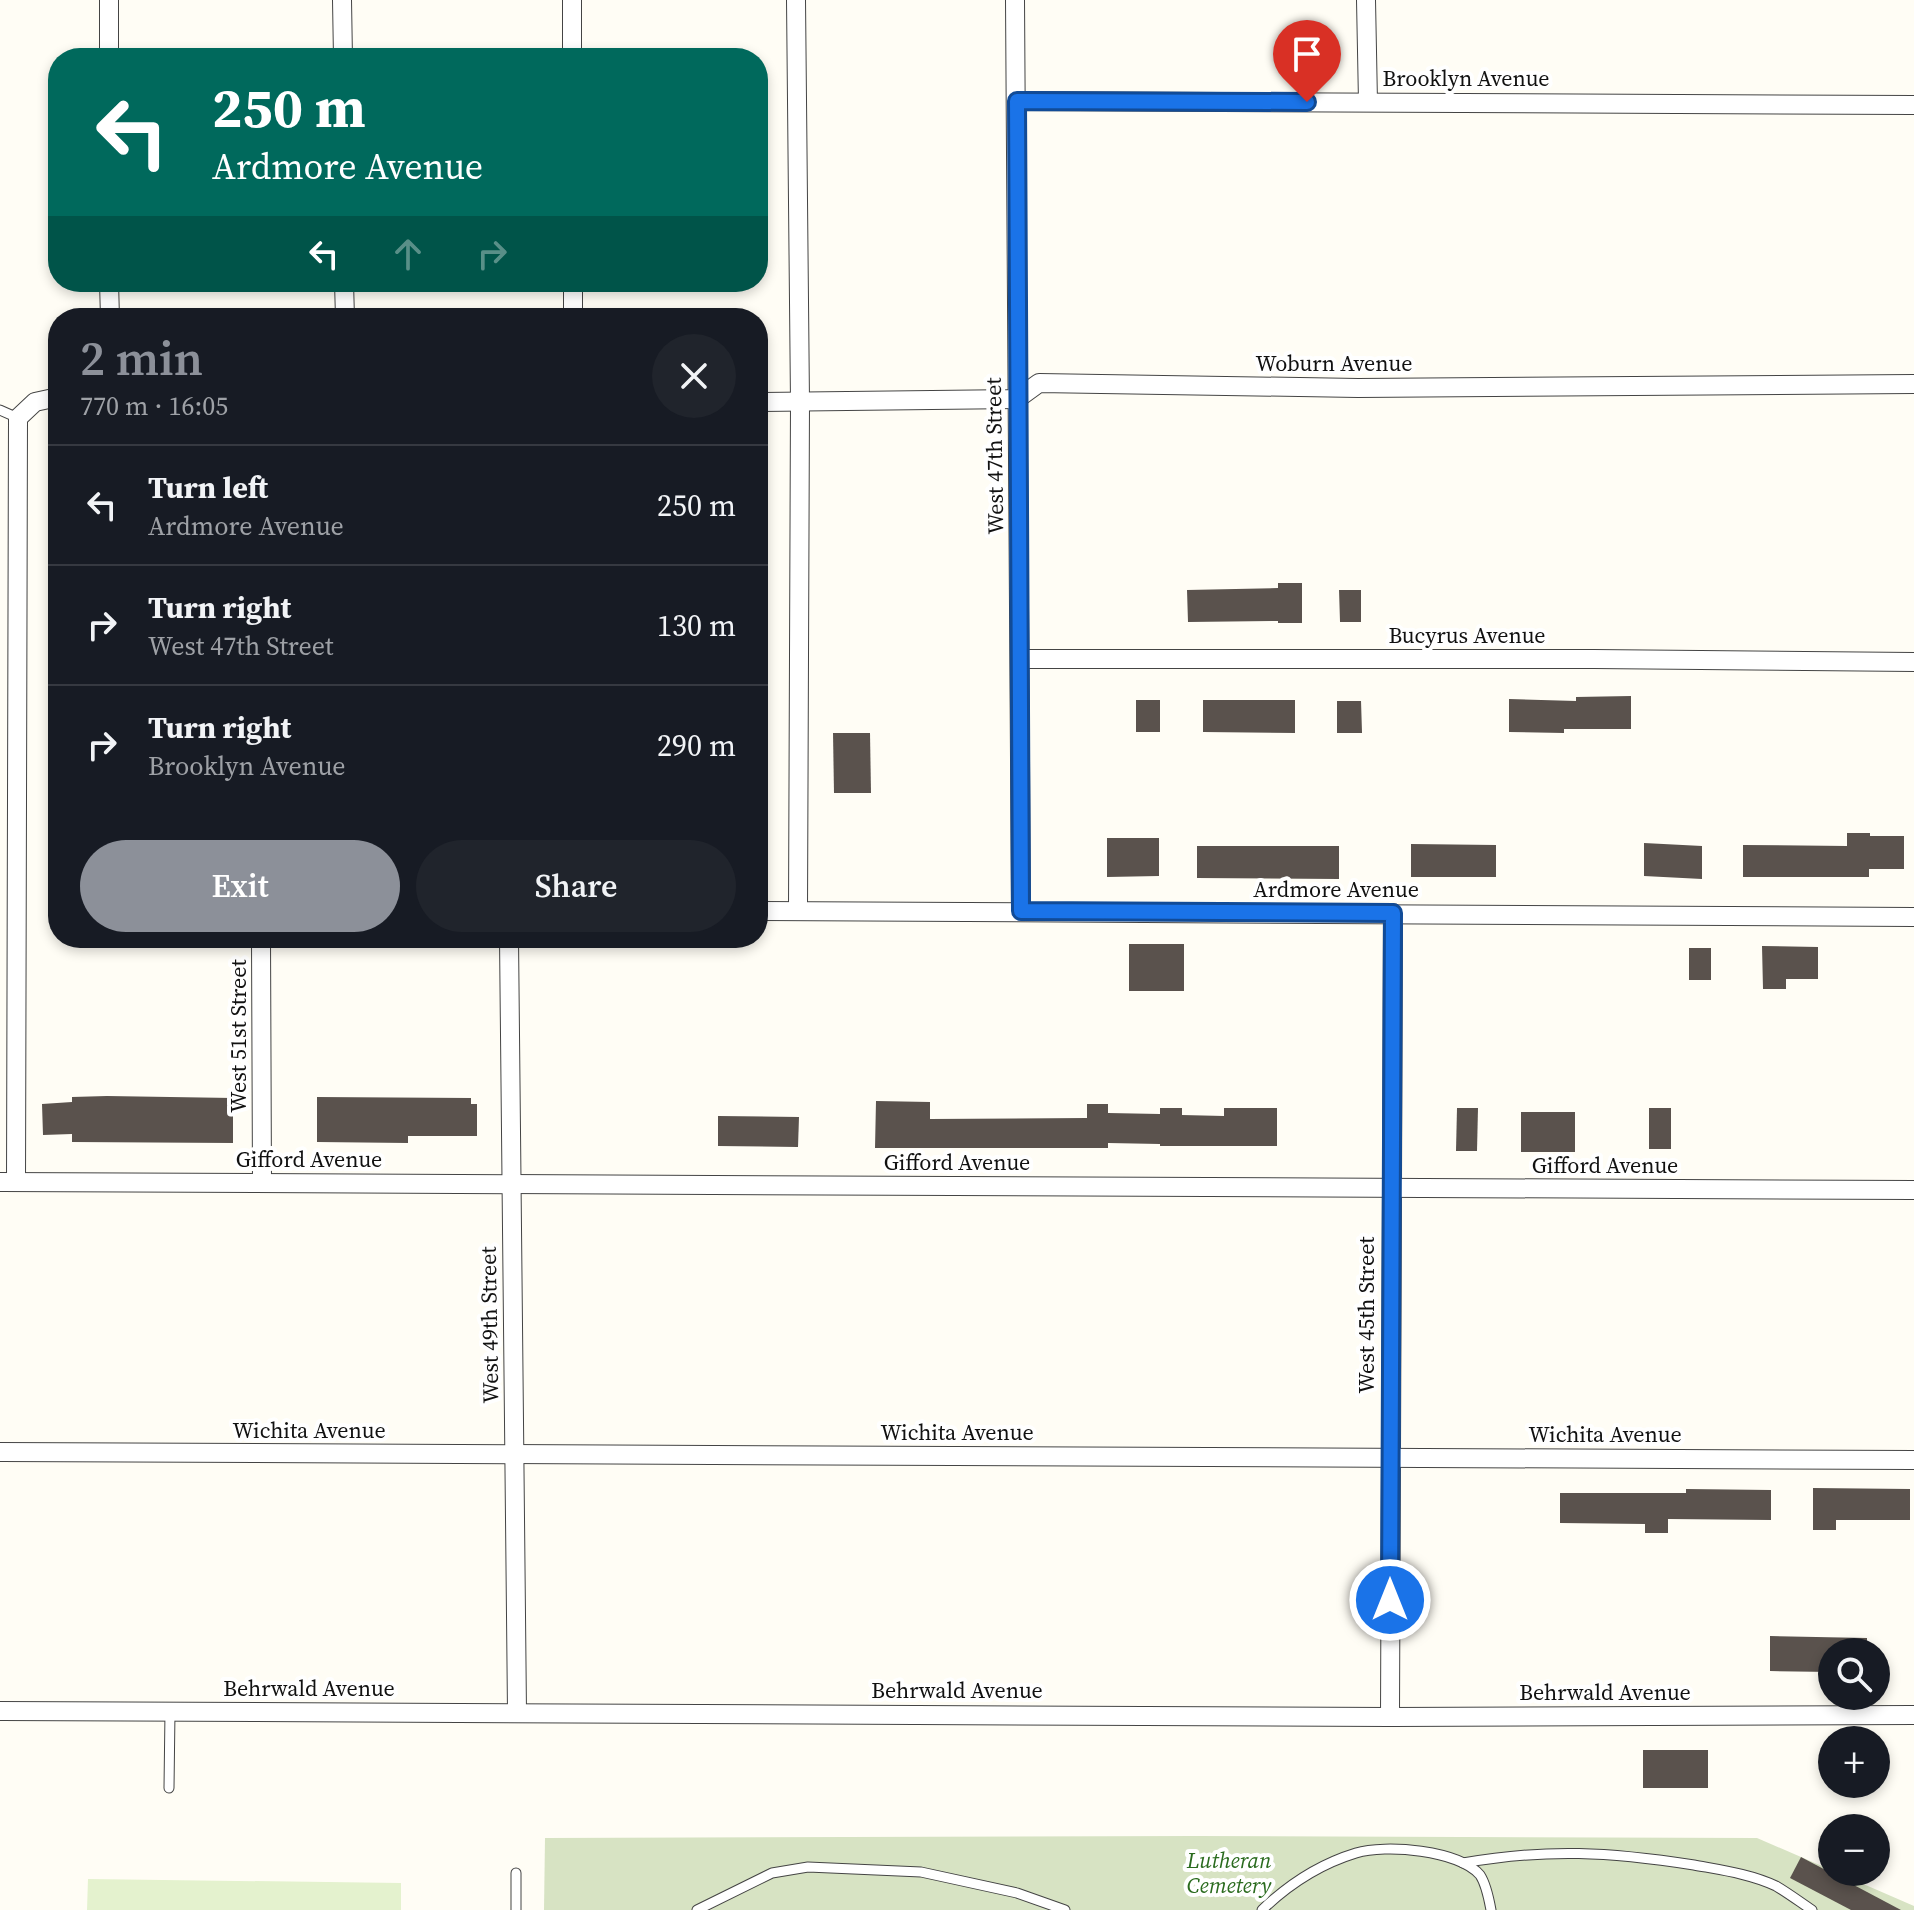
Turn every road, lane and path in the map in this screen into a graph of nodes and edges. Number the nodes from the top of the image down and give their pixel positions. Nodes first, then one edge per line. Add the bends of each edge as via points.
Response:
1 (109, 0) edge
2 (342, 0) edge
3 (572, 0) edge
4 (796, 0) edge
5 (1015, 0) edge
6 (1366, 0) edge
7 (109, 48) edge
8 (343, 48) edge
9 (572, 48) edge
10 (1017, 101) junction
11 (1368, 102) junction
12 (1914, 105) edge
13 (1914, 384) edge
14 (48, 399) edge
15 (1017, 399) junction
16 (768, 402) edge
17 (800, 402) junction
18 (0, 410) edge
19 (18, 418) junction
20 (1020, 659) junction
21 (1914, 662) edge
22 (768, 911) edge
23 (798, 911) junction
24 (1021, 911) junction
25 (1393, 913) junction
26 (1914, 917) edge
27 (261, 948) edge
28 (509, 948) edge
29 (8, 1182) edge
30 (262, 1182) junction
31 (511, 1183) junction
32 (1390, 1188) junction
33 (1914, 1190) edge
34 (0, 1452) edge
35 (515, 1456) junction
36 (1390, 1456) junction
37 (1914, 1460) edge
38 (0, 1711) edge
39 (170, 1712) junction
40 (517, 1712) junction
41 (1914, 1715) edge
42 (1390, 1717) junction
43 (169, 1788) dead end
44 (1463, 1863) junction
45 (516, 1873) dead end
46 (516, 1910) edge
47 (697, 1910) edge
48 (1065, 1910) edge
49 (1262, 1910) edge
50 (1491, 1910) edge
51 (1812, 1910) edge

1 - 7 street
2 - 8 street
3 - 9 street
4 - 17 street
5 - 10 street, West 47th Street
6 - 11 street
10 - 11 street, Brooklyn Avenue
10 - 15 street, West 47th Street
11 - 12 street, Brooklyn Avenue
13 - 15 street, Woburn Avenue via 1358,388 1039,383
14 - 19 street via 35,402
15 - 17 street, Woburn Avenue
15 - 20 street, West 47th Street
16 - 17 street, Woburn Avenue
17 - 23 street
18 - 19 lane
19 - 29 street
20 - 21 street, Bucyrus Avenue
20 - 24 street, West 47th Street
22 - 23 street, Ardmore Avenue
23 - 24 street, Ardmore Avenue
24 - 25 street, Ardmore Avenue
25 - 26 street, Ardmore Avenue
25 - 32 street, West 45th Street
27 - 30 street, West 51st Street
28 - 31 street, West 49th Street
29 - 30 street, Gifford Avenue
30 - 31 street, Gifford Avenue
31 - 32 street, Gifford Avenue
31 - 35 street, West 49th Street
32 - 33 street, Gifford Avenue
32 - 36 street, West 45th Street
34 - 35 street, Wichita Avenue
35 - 36 street, Wichita Avenue
35 - 40 street, West 49th Street
36 - 37 street, Wichita Avenue
36 - 42 street, West 45th Street
38 - 39 street, Behrwald Avenue
39 - 40 street, Behrwald Avenue
39 - 43 lane
40 - 42 street, Behrwald Avenue
41 - 42 street, Behrwald Avenue
44 - 49 lane via 1437,1853 1360,1851 1309,1874
44 - 50 lane via 1480,1875
44 - 51 lane via 1558,1851 1633,1856 1730,1871 1775,1886
45 - 46 lane
47 - 48 lane via 772,1873 808,1867 921,1872 1017,1893

